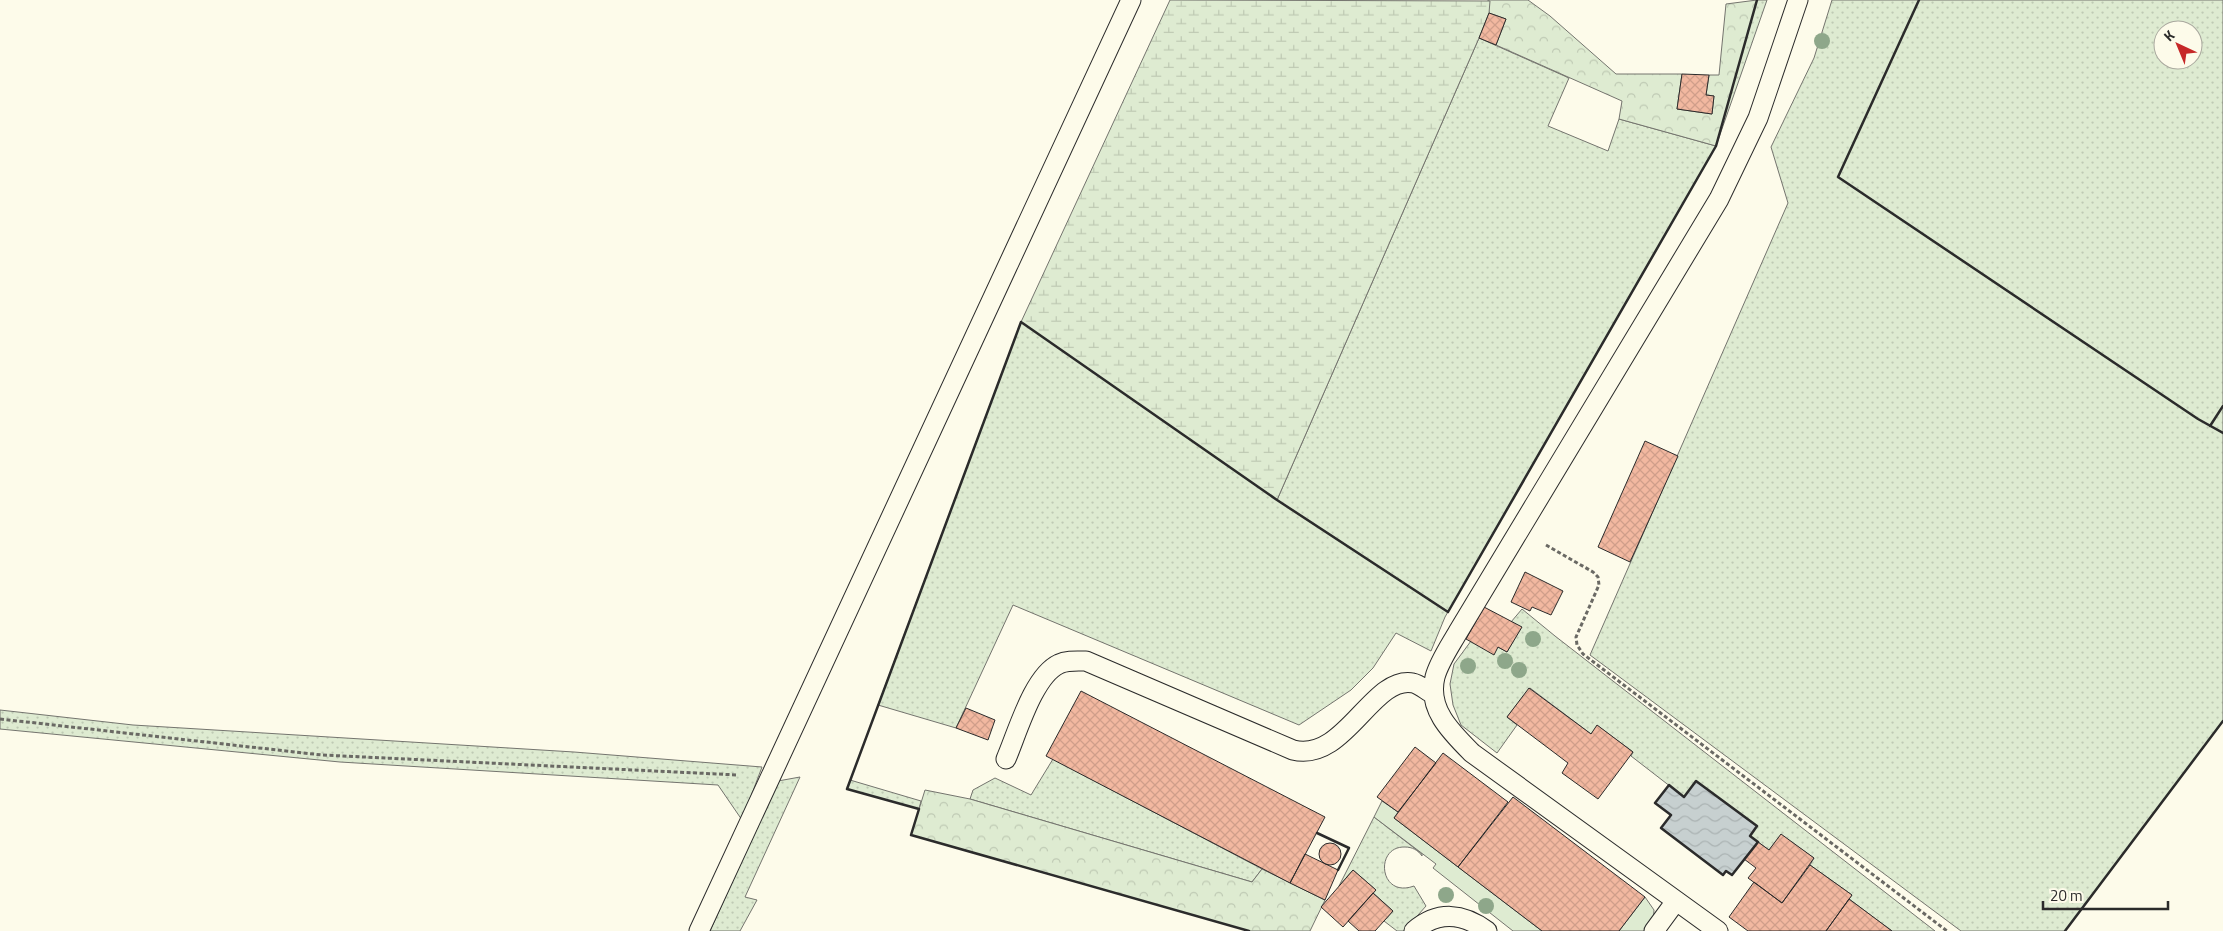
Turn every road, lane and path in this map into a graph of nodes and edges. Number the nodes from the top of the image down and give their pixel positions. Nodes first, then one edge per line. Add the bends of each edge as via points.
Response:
1 (1131, 0) edge
2 (1798, 0) edge
3 (1520, 530) junction
4 (1433, 694) junction
5 (0, 719) edge
6 (1006, 759) dead end
7 (771, 775) junction
8 (1676, 901) junction
9 (699, 931) edge
10 (1414, 931) edge
11 (1487, 931) edge
12 (1654, 931) edge
13 (1718, 931) edge
14 (1947, 931) edge

1 - 7 lane
2 - 3 lane via 1758,118 1719,199
3 - 4 lane via 1458,632 1435,676
3 - 14 path via 1598,577 1598,585 1576,637 1582,654
4 - 6 lane via 1413,683 1398,684 1383,693 1330,743 1305,753 1086,661 1072,660 1058,664 1036,688
4 - 8 lane via 1439,715 1472,753
5 - 7 path via 322,755 692,774
7 - 9 lane
8 - 12 lane
8 - 13 lane
10 - 11 lane via 1439,917 1458,916

